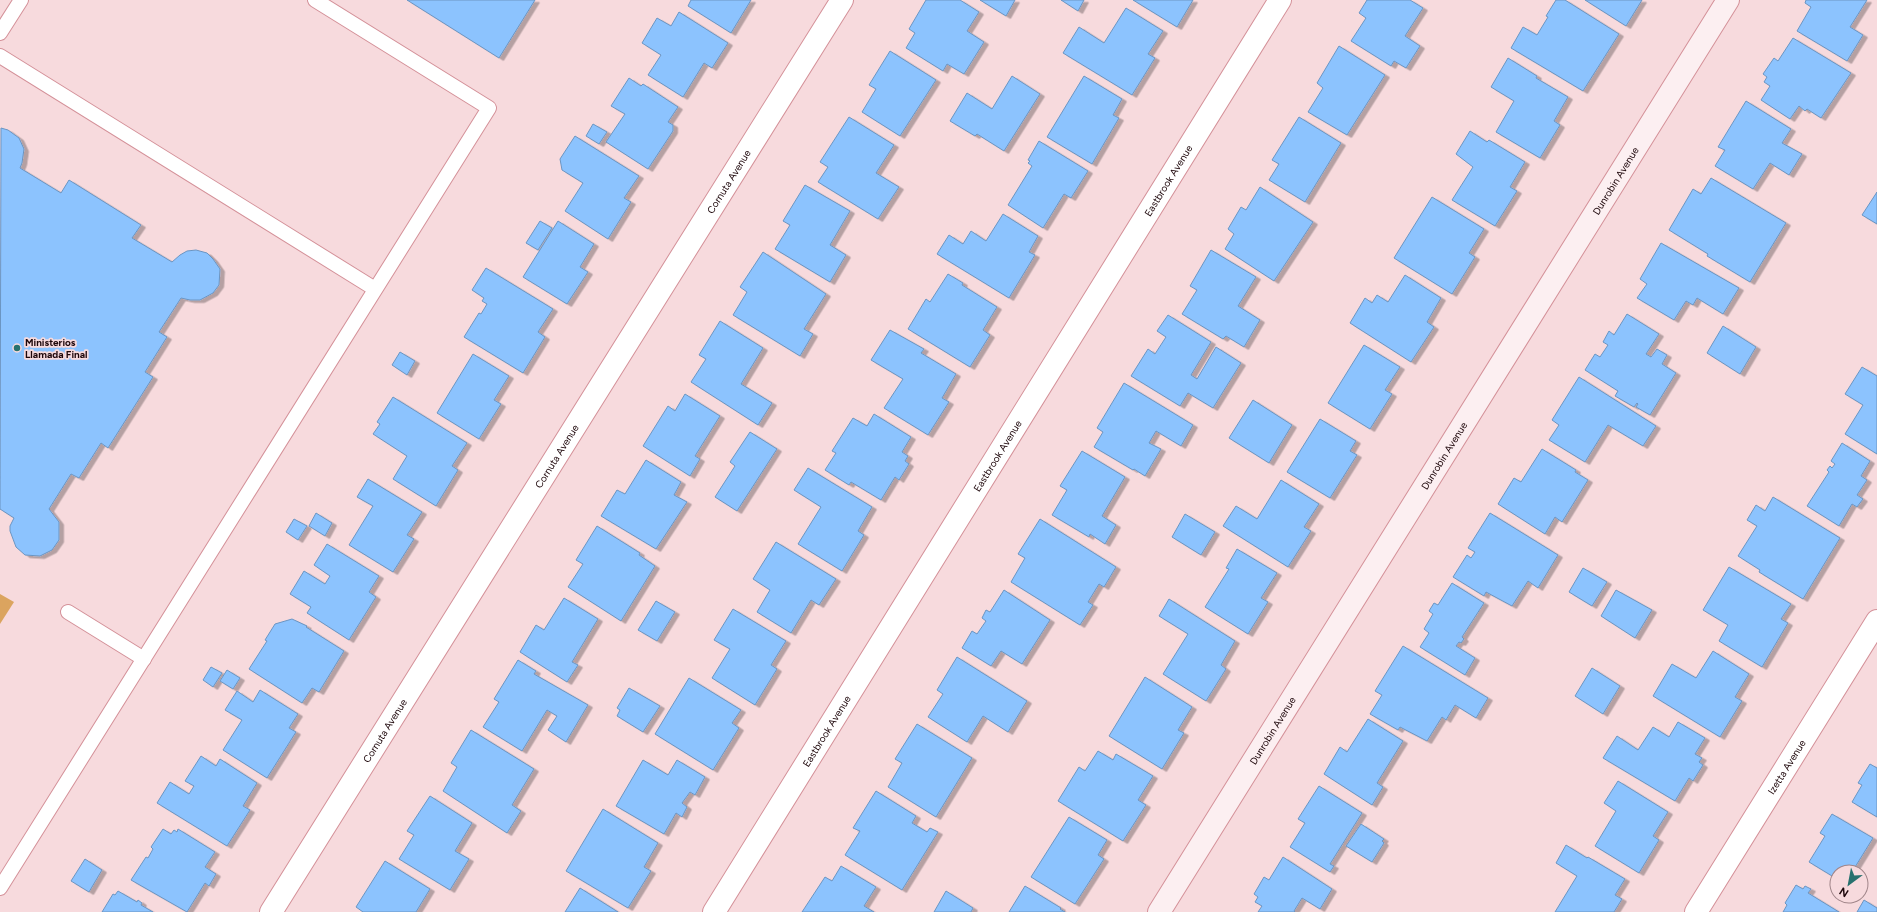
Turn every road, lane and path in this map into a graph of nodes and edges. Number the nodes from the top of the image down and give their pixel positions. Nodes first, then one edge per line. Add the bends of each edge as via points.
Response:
1 (21, 0) edge
2 (315, 0) edge
3 (842, 0) edge
4 (1280, 0) edge
5 (1728, 0) edge
6 (0, 33) edge
7 (0, 56) edge
8 (376, 289) junction
9 (68, 612) dead end
10 (1877, 621) edge
11 (144, 659) junction
12 (0, 888) edge
13 (272, 912) edge
14 (714, 912) edge
15 (1159, 912) edge
16 (1696, 912) edge

1 - 6 lane
2 - 8 lane via 488,108
3 - 13 street, Cornuta Avenue
4 - 14 street, Eastbrook Avenue
5 - 15 street, Dunrobin Avenue
7 - 8 lane
8 - 11 lane
9 - 11 lane
10 - 16 street, Izetta Avenue
11 - 12 lane

